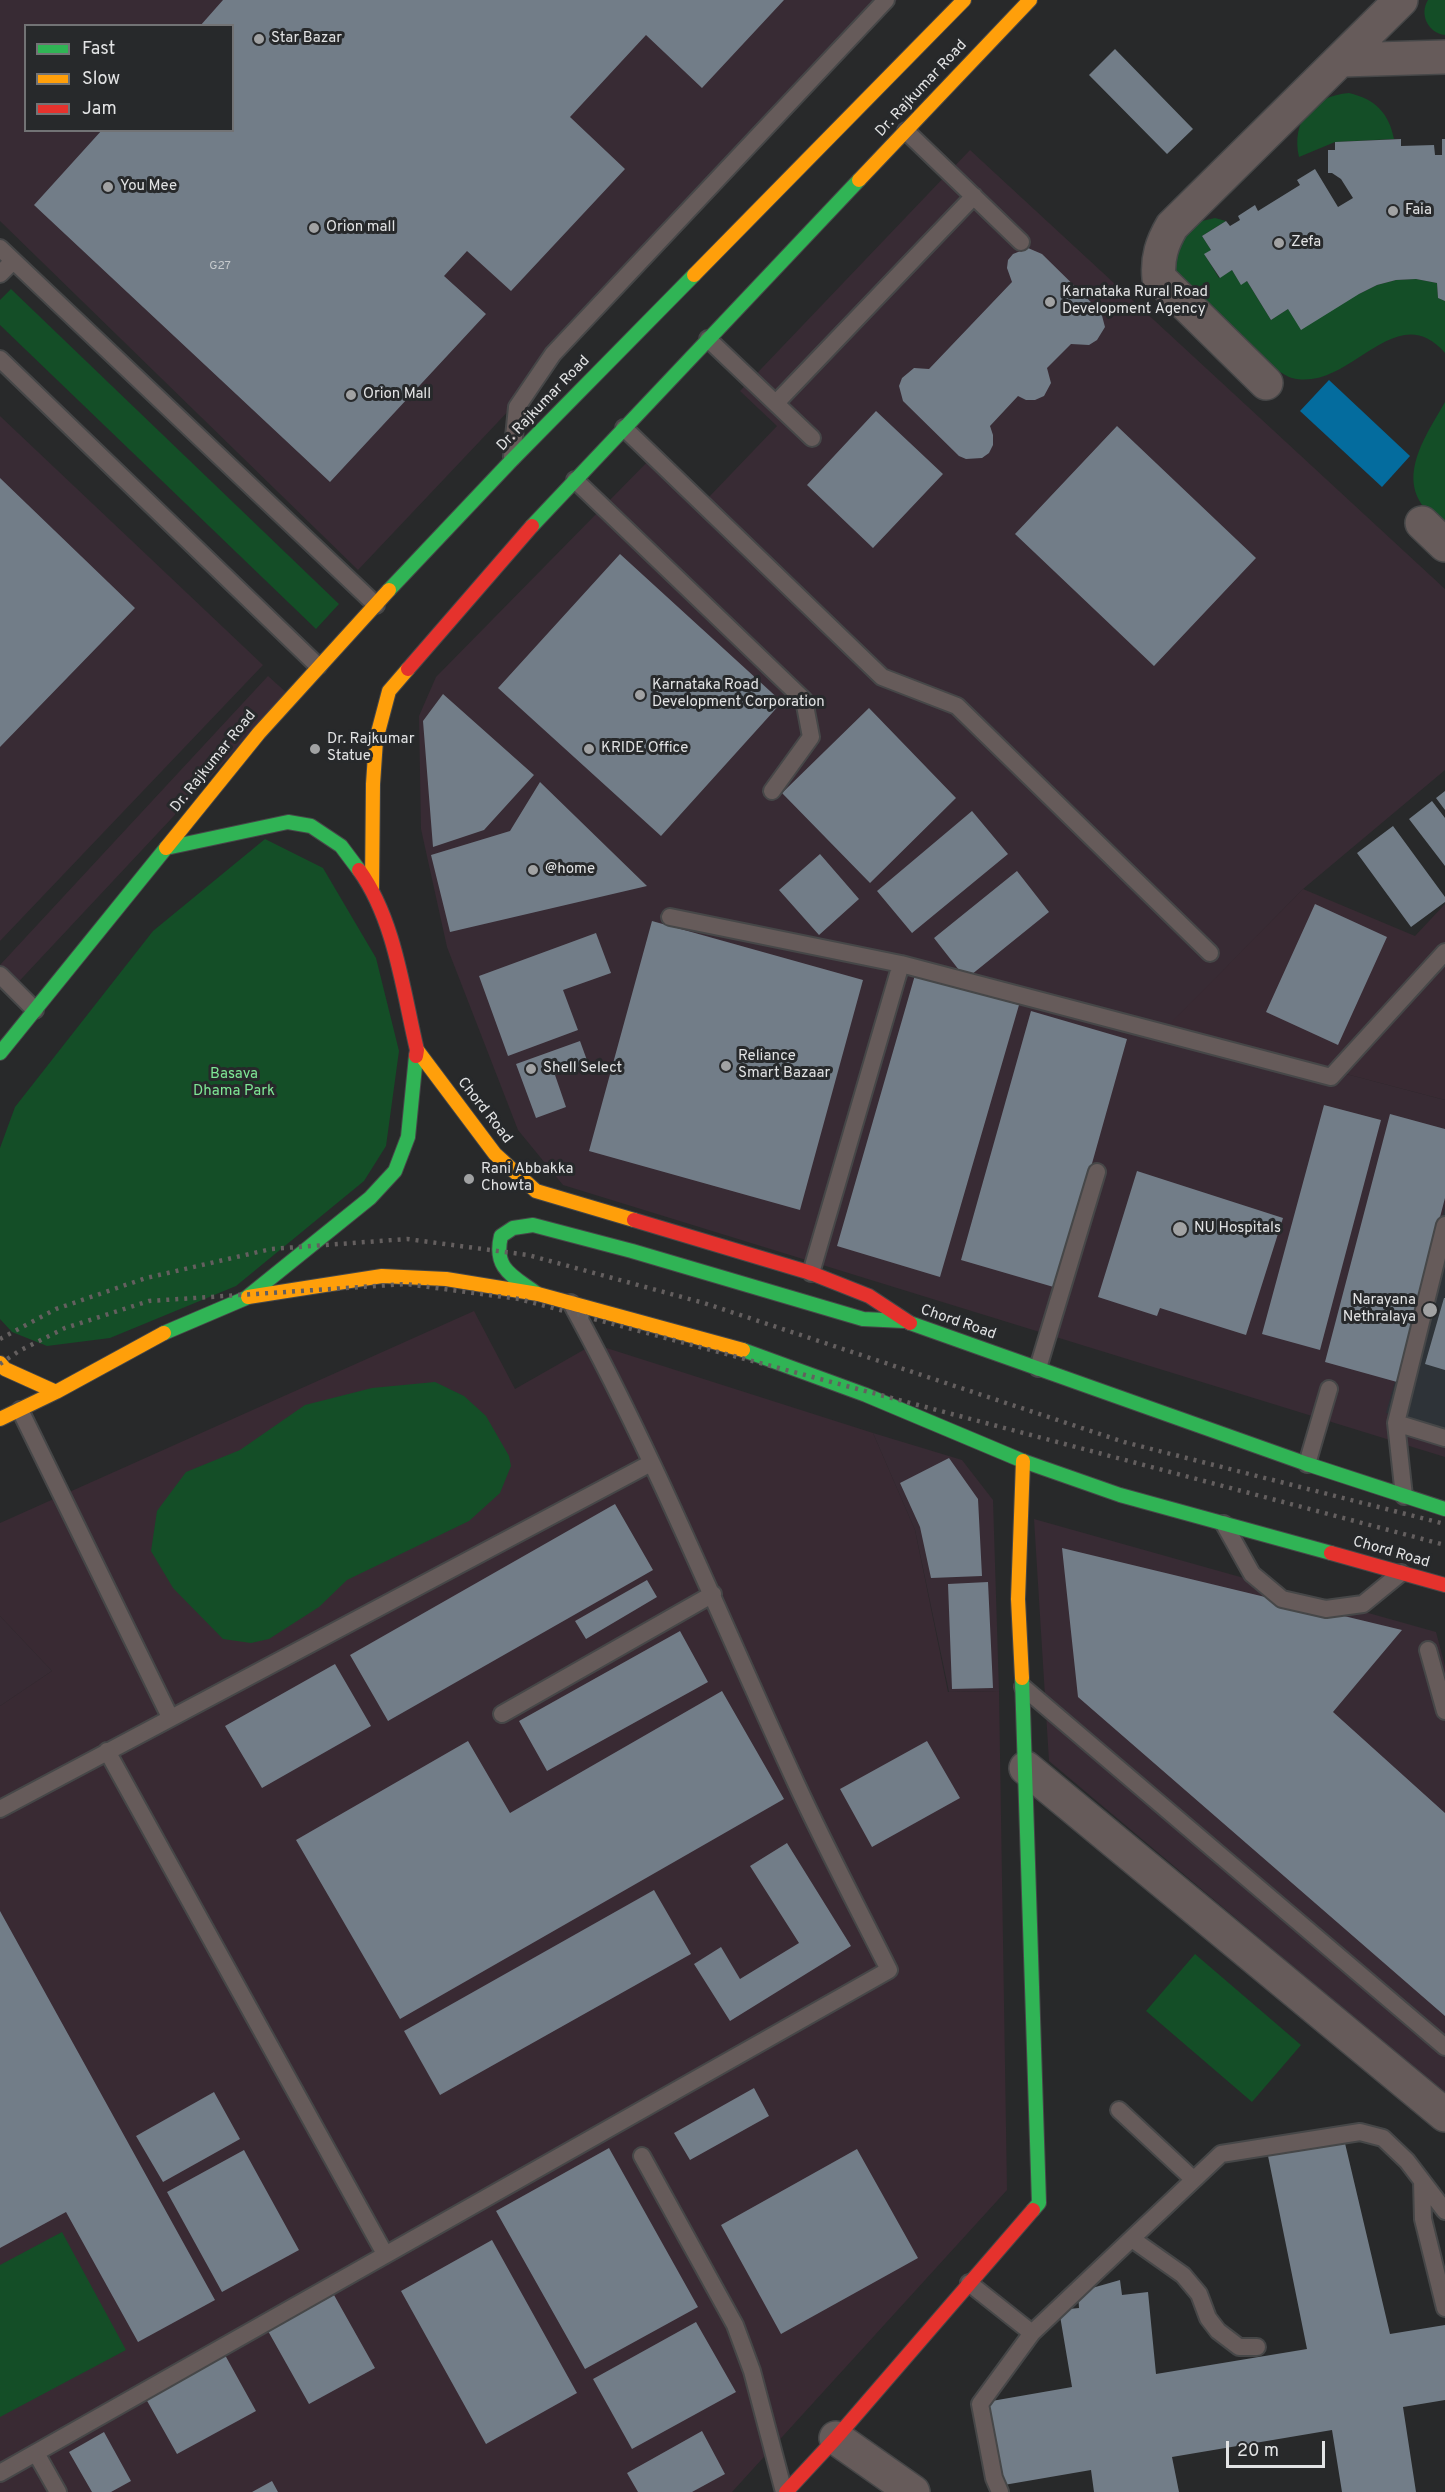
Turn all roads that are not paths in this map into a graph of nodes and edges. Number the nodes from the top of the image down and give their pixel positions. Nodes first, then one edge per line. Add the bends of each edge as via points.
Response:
1 (886, 0) edge
2 (964, 0) edge
3 (1030, 0) edge
4 (1401, 0) edge
5 (1445, 57) edge
6 (1342, 60) junction
7 (906, 131) junction
8 (974, 196) junction
9 (1021, 242) dead end
10 (0, 248) edge
11 (13, 261) junction
12 (0, 274) edge
13 (708, 339) junction
14 (0, 358) edge
15 (1266, 383) dead end
16 (776, 403) junction
17 (624, 428) junction
18 (812, 438) dead end
19 (511, 461) junction
20 (575, 480) junction
21 (376, 605) junction
22 (318, 666) junction
23 (772, 791) dead end
24 (166, 848) junction
25 (372, 888) junction
26 (670, 917) dead end
27 (1445, 952) edge
28 (1210, 953) dead end
29 (901, 964) junction
30 (0, 975) edge
31 (35, 1010) junction
32 (417, 1050) junction
33 (0, 1053) edge
34 (1097, 1172) dead end
35 (1445, 1225) edge
36 (811, 1273) junction
37 (538, 1294) junction
38 (246, 1298) junction
39 (572, 1303) junction
40 (904, 1322) junction
41 (0, 1363) edge
42 (1038, 1368) junction
43 (1329, 1389) dead end
44 (56, 1392) junction
45 (20, 1410) junction
46 (0, 1419) edge
47 (1396, 1423) junction
48 (1445, 1438) edge
49 (1023, 1461) junction
50 (651, 1463) junction
51 (1308, 1464) junction
52 (1404, 1496) junction
53 (1445, 1509) edge
54 (1224, 1524) junction
55 (1401, 1573) junction
56 (1445, 1585) edge
57 (713, 1594) junction
58 (1428, 1650) dead end
59 (1022, 1686) junction
60 (1445, 1711) edge
61 (502, 1714) dead end
62 (170, 1717) junction
63 (107, 1751) junction
64 (1026, 1768) junction
65 (0, 1809) edge
66 (1445, 2046) edge
67 (1119, 2110) dead end
68 (1445, 2115) edge
69 (642, 2156) dead end
70 (1193, 2179) junction
71 (1422, 2181) junction
72 (1445, 2211) edge
73 (1132, 2239) junction
74 (385, 2254) junction
75 (969, 2283) junction
76 (1445, 2308) edge
77 (1032, 2333) junction
78 (1257, 2347) dead end
79 (836, 2438) junction
80 (36, 2452) junction
81 (0, 2473) edge
82 (58, 2492) edge
83 (785, 2492) edge
84 (913, 2492) edge
85 (1000, 2492) edge

1 - 19 lane via 553,354 517,407
2 - 19 main road, Dr. Rajkumar Road
3 - 7 main road, Dr. Rajkumar Road
4 - 6 street
5 - 6 street
6 - 15 street via 1172,226 1159,257 1159,278
7 - 8 lane
7 - 13 main road, Dr. Rajkumar Road
8 - 9 lane
8 - 16 lane
10 - 11 lane
11 - 12 lane
11 - 21 lane
13 - 16 lane
13 - 17 main road, Dr. Rajkumar Road
14 - 22 lane
16 - 18 lane
17 - 20 main road, Dr. Rajkumar Road
17 - 28 lane via 882,677 957,706
19 - 21 main road, Dr. Rajkumar Road
20 - 23 lane via 804,700 811,737
20 - 25 main road, Dr. Rajkumar Road via 389,691 376,740
21 - 22 main road, Dr. Rajkumar Road
22 - 24 main road, Dr. Rajkumar Road
24 - 25 main road via 267,825 288,822 310,826 340,846
24 - 31 main road, Dr. Rajkumar Road
25 - 32 main road via 393,947
26 - 29 lane
27 - 29 lane via 1331,1077
29 - 36 lane
30 - 31 lane
31 - 33 main road, Dr. Rajkumar Road
32 - 36 main road, Chord Road via 495,1154 536,1191
32 - 38 main road via 408,1137 395,1172 370,1198
34 - 42 lane
35 - 47 lane
36 - 40 main road, Chord Road via 869,1296
37 - 38 main road via 446,1279 382,1276
37 - 39 main road, Chord Road
37 - 40 main road via 501,1264 501,1236 513,1228 532,1225 863,1319
38 - 44 main road via 155,1337
39 - 49 main road, Chord Road via 752,1352
39 - 50 lane
40 - 42 main road, Chord Road
41 - 44 main road via 5,1369
42 - 51 main road, Chord Road
43 - 51 lane
44 - 45 main road
45 - 46 main road
45 - 62 lane
47 - 48 lane
47 - 52 lane
49 - 54 main road, Chord Road via 1120,1495
49 - 59 main road via 1018,1599
50 - 57 lane
50 - 62 lane
51 - 52 main road, Chord Road
52 - 53 main road, Chord Road
54 - 55 main road, Chord Road
54 - 55 lane via 1252,1574 1282,1599 1326,1609 1363,1604
55 - 56 main road, Chord Road
57 - 61 lane
57 - 74 lane via 796,1784 889,1970
58 - 60 lane
59 - 64 main road
59 - 66 lane
62 - 63 lane
63 - 65 lane
63 - 74 lane
64 - 68 street
64 - 75 main road via 1039,2203
67 - 70 lane
69 - 83 lane via 735,2325 752,2371
70 - 71 lane via 1221,2154 1360,2132 1383,2138
70 - 73 lane
71 - 72 lane
71 - 76 lane via 1423,2219
73 - 77 lane
73 - 78 lane via 1184,2275 1218,2331 1239,2347
74 - 80 lane
75 - 77 lane
75 - 79 main road
77 - 85 lane via 980,2404
79 - 83 main road
79 - 84 street
80 - 81 lane
80 - 82 lane

